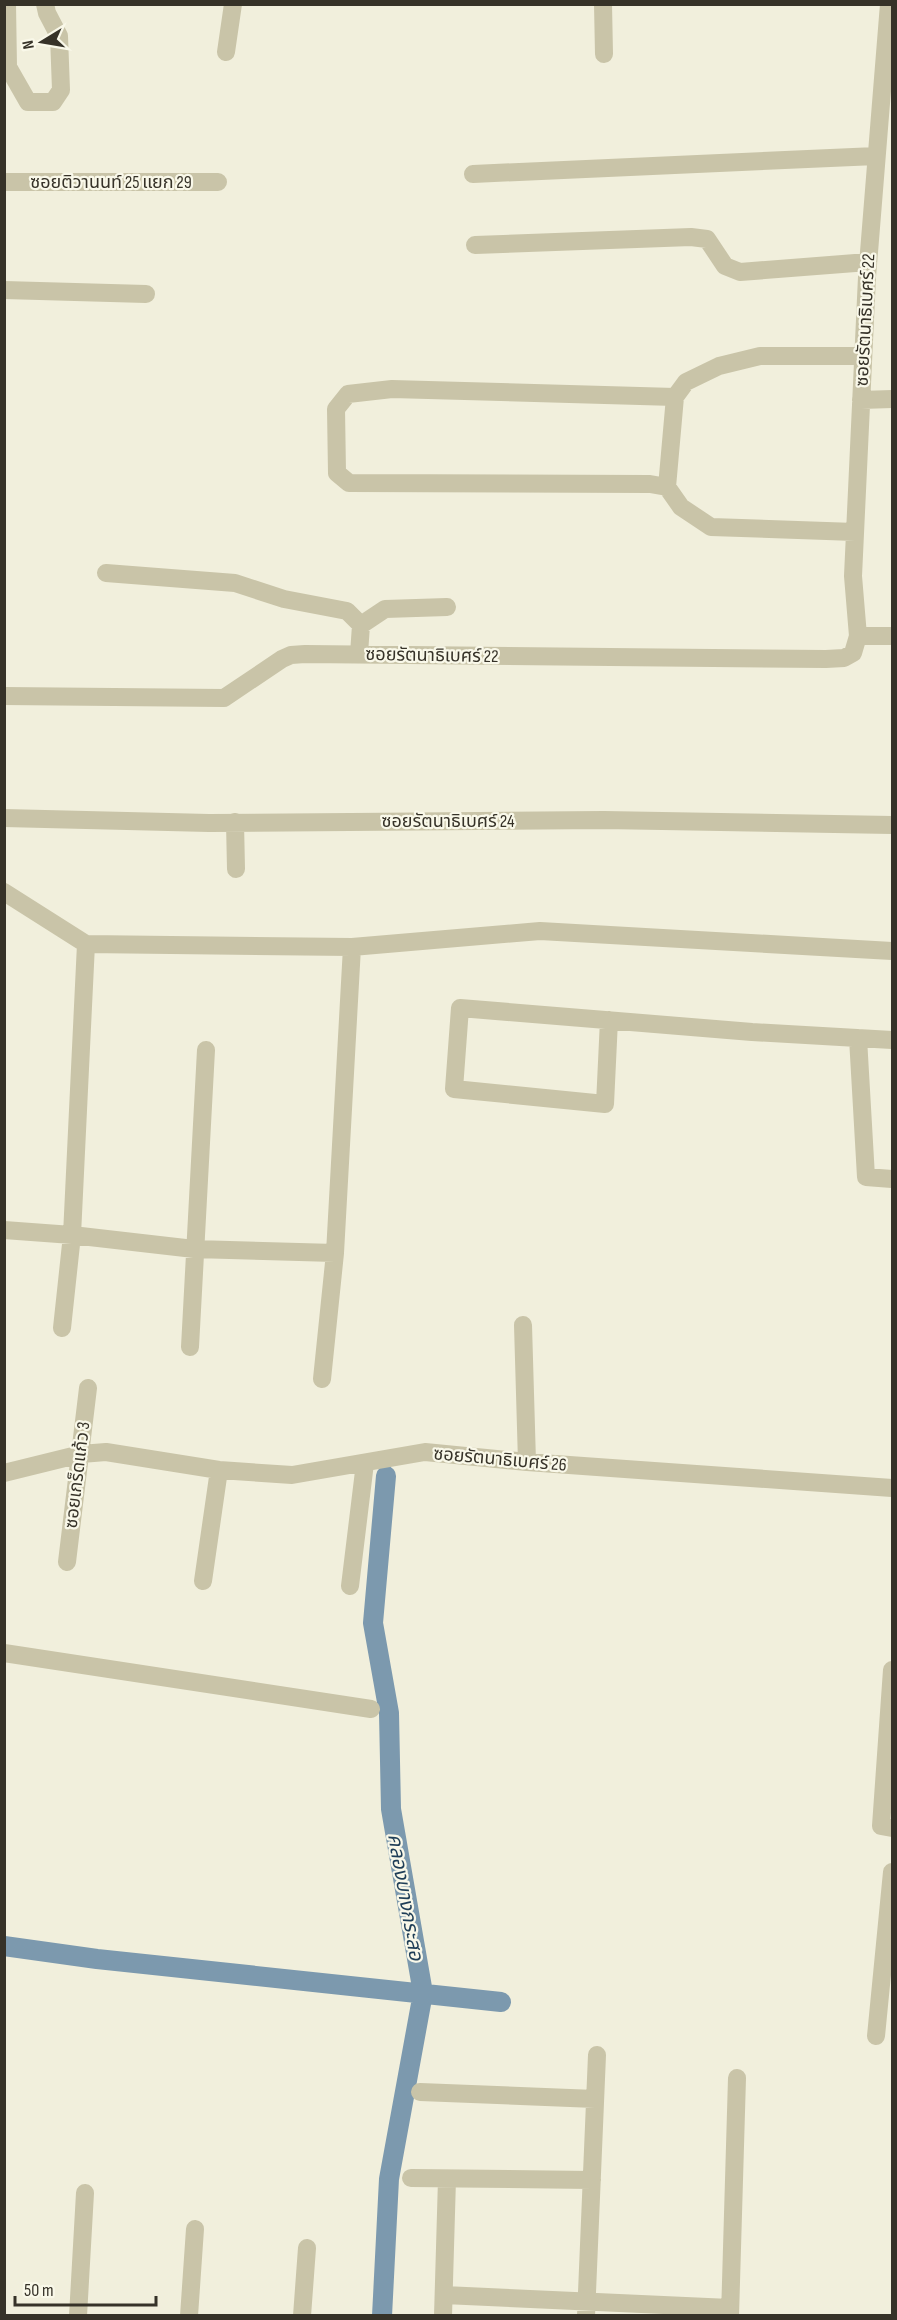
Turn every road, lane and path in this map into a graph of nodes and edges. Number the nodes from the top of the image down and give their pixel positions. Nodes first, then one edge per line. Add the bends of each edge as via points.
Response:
1 (7, 4) edge
2 (45, 4) edge
3 (233, 4) edge
4 (603, 4) edge
5 (889, 4) edge
6 (226, 52) dead end
7 (604, 54) dead end
8 (876, 156) junction
9 (473, 174) dead end
10 (4, 182) edge
11 (218, 182) dead end
12 (475, 245) dead end
13 (868, 262) junction
14 (4, 290) edge
15 (146, 294) dead end
16 (863, 356) junction
17 (675, 397) junction
18 (892, 399) edge
19 (861, 400) junction
20 (668, 487) junction
21 (855, 532) junction
22 (106, 573) dead end
23 (447, 607) dead end
24 (361, 625) junction
25 (858, 636) junction
26 (892, 636) edge
27 (359, 654) junction
28 (4, 696) edge
29 (4, 818) edge
30 (235, 822) junction
31 (892, 825) edge
32 (236, 869) dead end
33 (4, 892) edge
34 (86, 944) junction
35 (352, 948) junction
36 (892, 951) edge
37 (609, 1020) junction
38 (858, 1038) junction
39 (892, 1040) edge
40 (206, 1050) dead end
41 (892, 1179) edge
42 (4, 1230) edge
43 (72, 1235) junction
44 (194, 1249) junction
45 (335, 1253) junction
46 (523, 1325) dead end
47 (62, 1328) dead end
48 (190, 1347) dead end
49 (322, 1379) dead end
50 (88, 1388) dead end
51 (81, 1454) junction
52 (527, 1462) junction
53 (365, 1463) junction
54 (219, 1470) junction
55 (4, 1473) edge
56 (892, 1488) edge
57 (67, 1562) dead end
58 (203, 1581) dead end
59 (350, 1586) dead end
60 (4, 1653) edge
61 (892, 1670) edge
62 (370, 1709) dead end
63 (892, 1828) edge
64 (892, 1872) edge
65 (876, 2036) dead end
66 (597, 2055) dead end
67 (737, 2078) dead end
68 (420, 2092) dead end
69 (595, 2099) junction
70 (411, 2178) dead end
71 (447, 2179) junction
72 (592, 2180) junction
73 (85, 2193) dead end
74 (195, 2229) dead end
75 (307, 2248) dead end
76 (444, 2295) junction
77 (586, 2309) edge
78 (730, 2312) edge
79 (78, 2316) edge
80 (189, 2316) edge
81 (302, 2316) edge
82 (443, 2316) edge

1 - 2 street via 8,67 28,102 53,102 61,90 59,36
3 - 6 street
4 - 7 street
5 - 8 street, ซอยรัตนาธิเบศร์ 22
8 - 9 street
8 - 13 street, ซอยรัตนาธิเบศร์ 22
10 - 11 street, ซอยติวานนท์ 25 แยก 29
12 - 13 street via 691,237 707,239 725,266 740,272
13 - 16 street, ซอยรัตนาธิเบศร์ 22
14 - 15 street
16 - 17 street via 760,356 719,366 686,382
16 - 19 street, ซอยรัตนาธิเบศร์ 22
17 - 20 street
17 - 20 street via 392,389 348,394 336,409 337,473 349,483
18 - 19 street
19 - 21 street, ซอยรัตนาธิเบศร์ 22
20 - 21 street via 681,507 711,527
21 - 25 street, ซอยรัตนาธิเบศร์ 22 via 853,576
22 - 24 street via 234,583 284,599 347,612
23 - 24 street via 386,609
24 - 27 street
25 - 26 street
25 - 27 street, ซอยรัตนาธิเบศร์ 22 via 853,653 826,659
27 - 28 street, ซอยรัตนาธิเบศร์ 22 via 291,655 224,698
29 - 30 street, ซอยรัตนาธิเบศร์ 24
30 - 31 street, ซอยรัตนาธิเบศร์ 24 via 604,820
30 - 32 street
33 - 34 street
34 - 35 street
34 - 43 street
35 - 36 street via 540,931
35 - 45 street
37 - 37 street via 460,1008 454,1089 605,1104
37 - 38 street
38 - 39 street
38 - 41 street via 866,1177
40 - 44 street
42 - 43 street
43 - 44 street
43 - 47 street
44 - 45 street
44 - 48 street
45 - 49 street
46 - 52 street
50 - 51 street, ซอยเกร็ดแก้ว 3
51 - 54 street, ซอยรัตนาธิเบศร์ 26 via 106,1452
51 - 55 street, ซอยรัตนาธิเบศร์ 26
51 - 57 street, ซอยเกร็ดแก้ว 3
52 - 53 street, ซอยรัตนาธิเบศร์ 26 via 424,1452
52 - 56 street, ซอยรัตนาธิเบศร์ 26
53 - 54 street, ซอยรัตนาธิเบศร์ 26 via 291,1475
53 - 59 street
54 - 58 street
60 - 62 street
61 - 63 street via 881,1826
64 - 65 street
66 - 69 street
67 - 78 street
68 - 69 street
69 - 72 street
70 - 71 street
71 - 72 street
71 - 76 street
72 - 77 street
73 - 79 street
74 - 80 street
75 - 81 street
76 - 77 street
76 - 82 street
77 - 78 street

